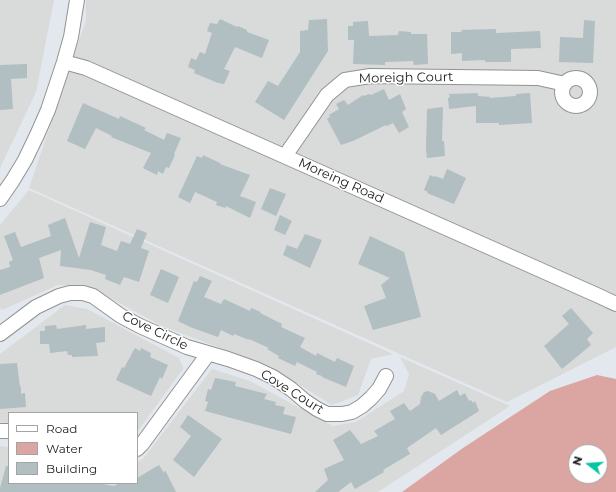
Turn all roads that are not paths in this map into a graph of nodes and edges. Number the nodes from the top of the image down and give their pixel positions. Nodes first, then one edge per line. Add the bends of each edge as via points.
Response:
1 (77, 0) edge
2 (64, 62) junction
3 (565, 84) dead end
4 (285, 156) junction
5 (2, 193) edge
6 (616, 304) edge
7 (0, 334) edge
8 (208, 354) junction
9 (386, 376) dead end
10 (138, 448) edge

1 - 2 street
2 - 4 street, Moreing Road via 86,68
2 - 5 street via 37,135 21,167
3 - 4 street, Moreigh Court via 538,78 370,76 345,80 327,95
4 - 6 street, Moreing Road
7 - 8 street, Cove Circle via 36,307 59,296 83,293 93,296 140,326
8 - 9 street, Cove Court via 256,369 327,414 342,414 357,409 379,389
8 - 10 street

